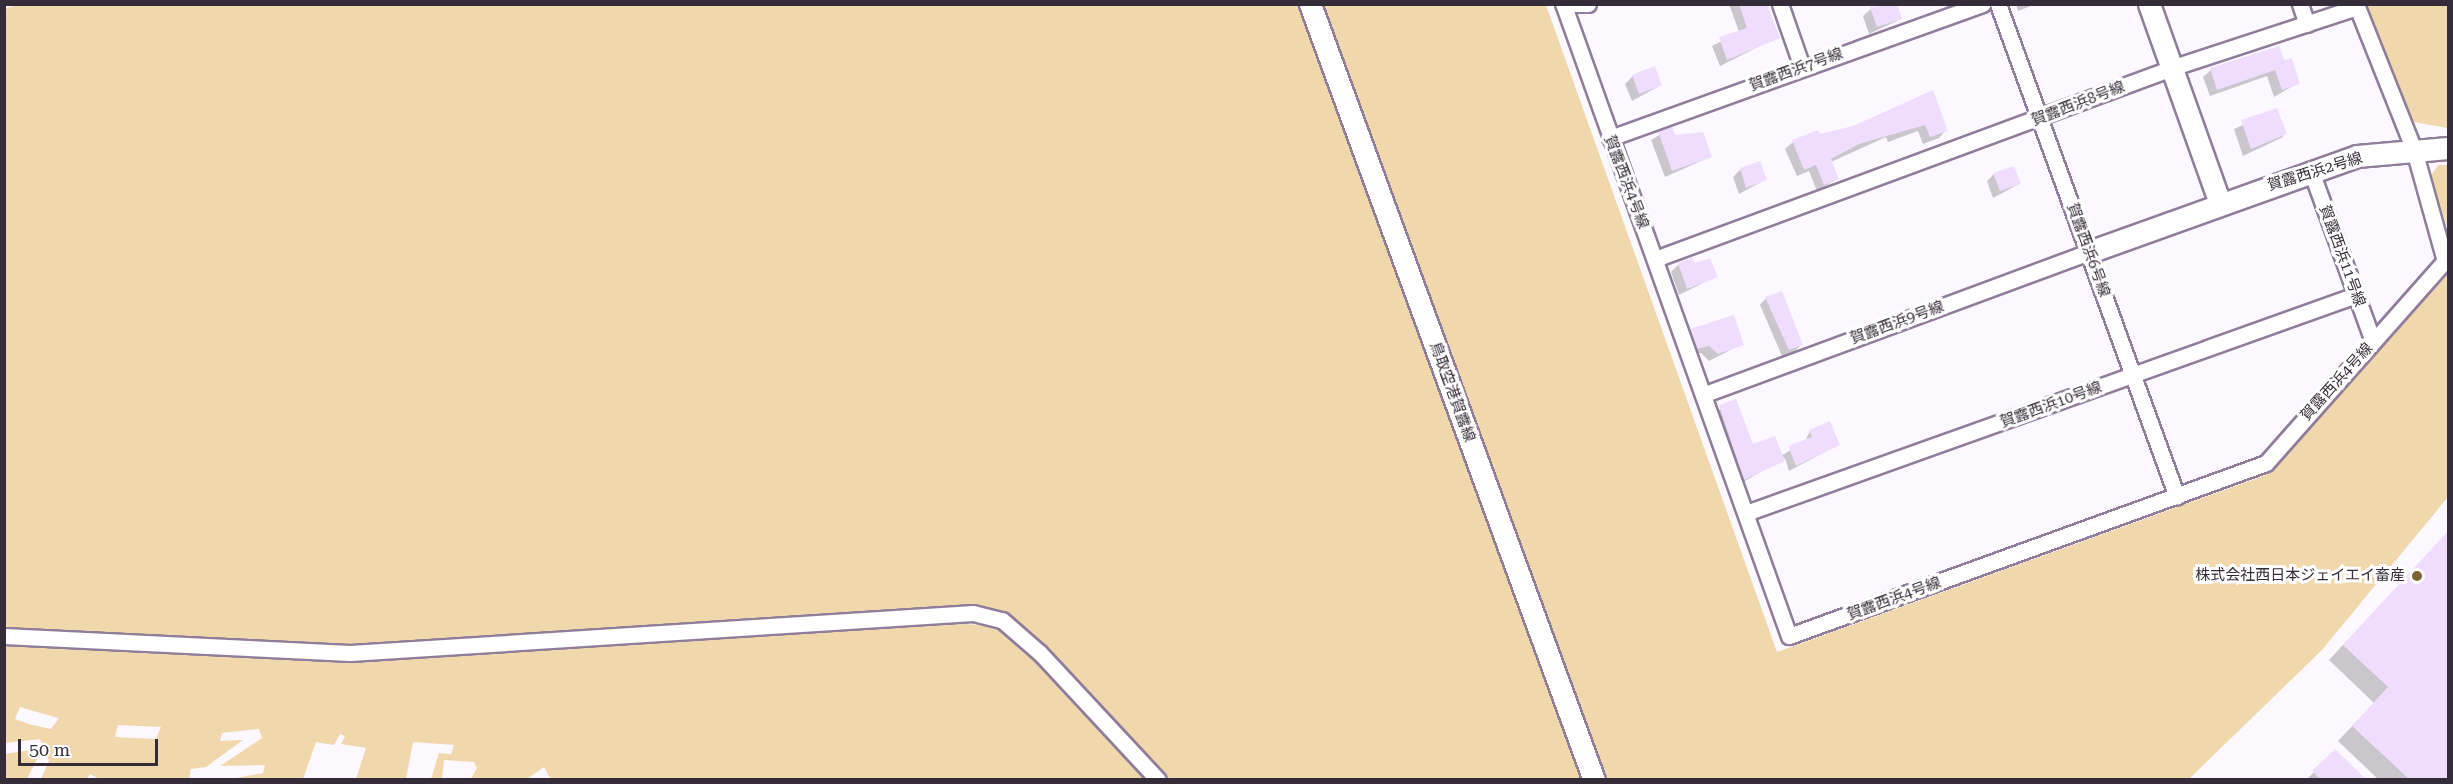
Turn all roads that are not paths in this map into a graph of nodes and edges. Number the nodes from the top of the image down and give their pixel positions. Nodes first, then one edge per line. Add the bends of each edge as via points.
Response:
1 (1310, 4) edge
2 (1588, 4) edge
3 (1780, 4) edge
4 (1983, 4) edge
5 (1998, 4) edge
6 (2149, 4) edge
7 (2300, 4) edge
8 (1564, 5) edge
9 (2307, 24) junction
10 (1802, 67) junction
11 (2172, 68) junction
12 (2041, 118) junction
13 (1610, 138) junction
14 (2448, 148) edge
15 (2414, 150) junction
16 (2311, 171) junction
17 (2220, 202) junction
18 (2089, 252) junction
19 (1655, 259) junction
20 (2356, 295) junction
21 (2373, 341) junction
22 (2133, 375) junction
23 (1705, 394) junction
24 (2177, 497) junction
25 (1746, 513) junction
26 (4, 636) edge
27 (1158, 780) edge
28 (1594, 780) edge

1 - 28 main road, 鳥取空港賀露線
2 - 8 street
3 - 10 street
4 - 10 street, 賀露西浜7号線
5 - 12 street, 賀露西浜6号線
6 - 11 main road
7 - 9 street
8 - 13 street, 賀露西浜4号線
9 - 11 street, 賀露西浜8号線
9 - 15 street, 賀露西浜8号線 via 2357,7
10 - 13 street, 賀露西浜7号線
11 - 12 street, 賀露西浜8号線
11 - 17 main road
12 - 18 street, 賀露西浜6号線
12 - 19 street, 賀露西浜8号線
13 - 19 street, 賀露西浜4号線
14 - 15 main road, 賀露西浜2号線
15 - 16 main road, 賀露西浜2号線 via 2357,156
15 - 21 street, 賀露西浜4号線 via 2445,261
16 - 17 main road, 賀露西浜2号線
16 - 20 street, 賀露西浜11号線
17 - 18 main road, 賀露西浜2号線
18 - 22 street, 賀露西浜6号線
18 - 23 street, 賀露西浜9号線
19 - 23 street, 賀露西浜4号線
20 - 21 street, 賀露西浜11号線
20 - 22 street, 賀露西浜10号線
21 - 24 street, 賀露西浜4号線 via 2266,463
22 - 24 street, 賀露西浜6号線
22 - 25 street, 賀露西浜10号線
23 - 25 street, 賀露西浜4号線
24 - 25 street, 賀露西浜4号線 via 1789,636
26 - 27 street via 350,653 973,613 1002,620

